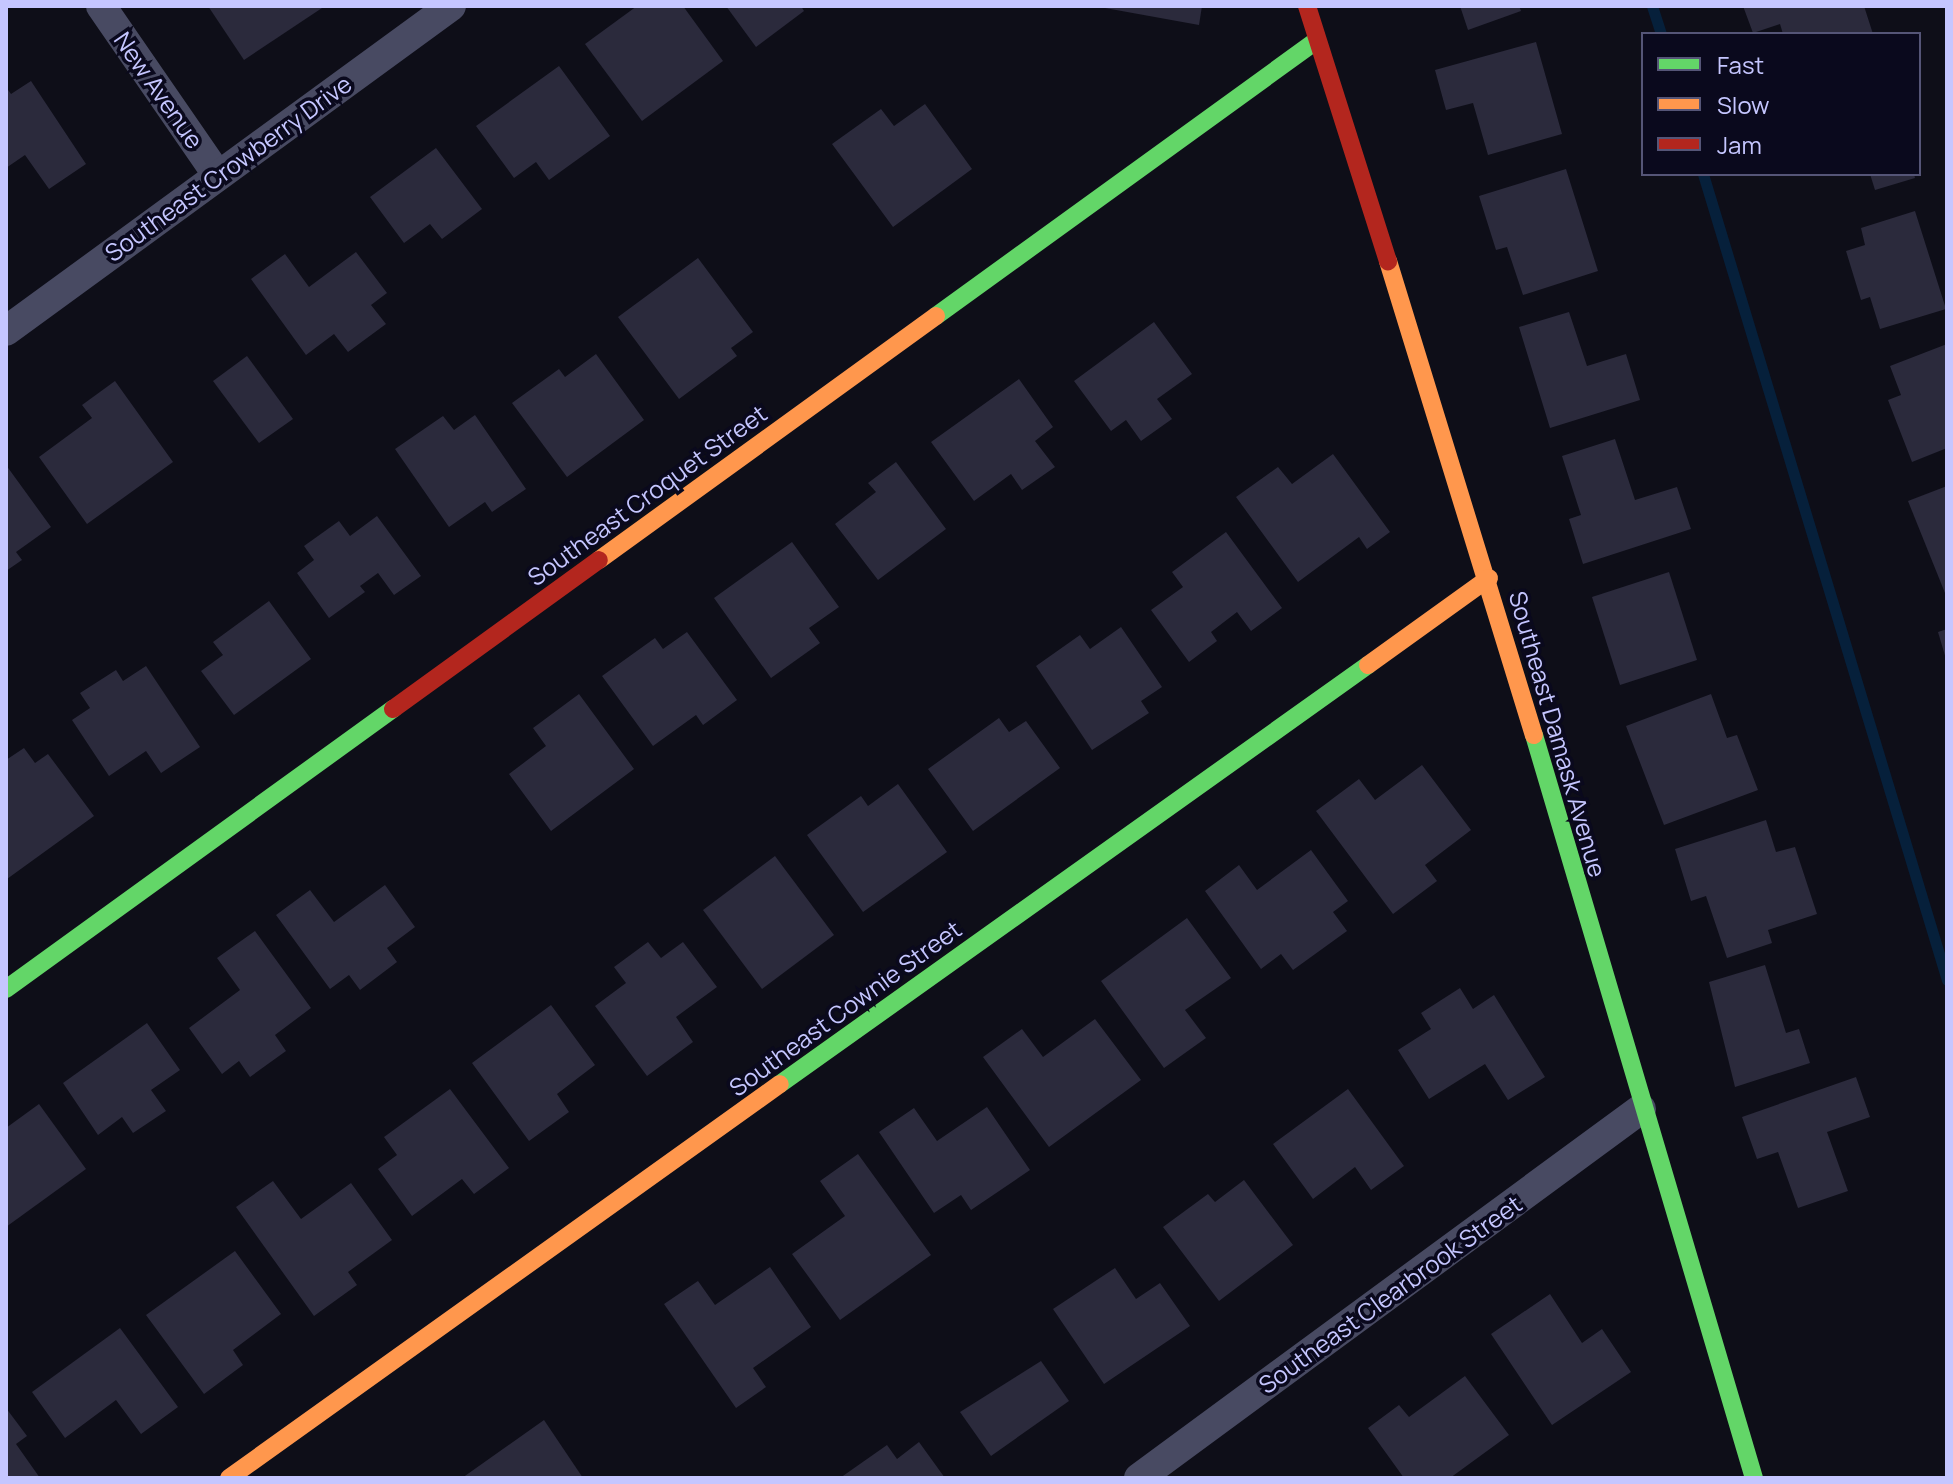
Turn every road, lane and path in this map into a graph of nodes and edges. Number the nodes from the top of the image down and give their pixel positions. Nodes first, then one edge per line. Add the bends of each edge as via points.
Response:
1 (101, 6) edge
2 (451, 6) edge
3 (1307, 6) edge
4 (1317, 40) junction
5 (217, 174) junction
6 (6, 331) edge
7 (1489, 578) junction
8 (6, 989) edge
9 (1641, 1109) junction
10 (229, 1478) edge
11 (1139, 1478) edge
12 (1754, 1478) edge

1 - 5 street, New Avenue
2 - 5 street, Southeast Crowberry Drive
3 - 4 street, Southeast Damask Avenue
4 - 7 street, Southeast Damask Avenue
4 - 8 street, Southeast Croquet Street
5 - 6 street, Southeast Crowberry Drive
7 - 9 street, Southeast Damask Avenue
7 - 10 street, Southeast Cownie Street
9 - 11 street, Southeast Clearbrook Street
9 - 12 street, Southeast Damask Avenue

